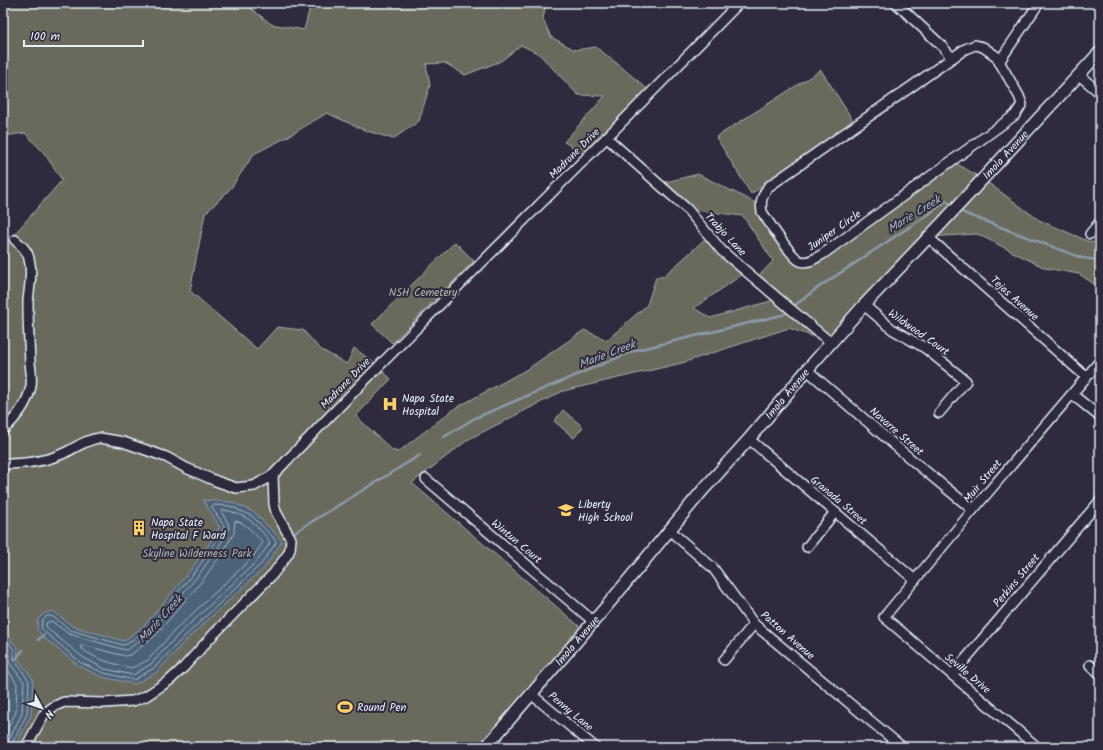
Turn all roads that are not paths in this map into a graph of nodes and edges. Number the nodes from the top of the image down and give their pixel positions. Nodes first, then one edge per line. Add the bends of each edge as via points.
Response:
1 (739, 3) edge
2 (896, 3) edge
3 (1039, 3) edge
4 (1100, 52) edge
5 (952, 58) junction
6 (999, 62) junction
7 (1079, 75) junction
8 (1100, 93) edge
9 (607, 138) junction
10 (1100, 222) edge
11 (1090, 234) dead end
12 (928, 237) junction
13 (15, 240) dead end
14 (864, 305) junction
15 (831, 343) junction
16 (1100, 361) edge
17 (807, 370) junction
18 (1086, 377) junction
19 (1072, 394) junction
20 (939, 413) dead end
21 (1100, 417) edge
22 (3, 430) edge
23 (749, 438) junction
24 (3, 464) edge
25 (273, 475) junction
26 (426, 479) dead end
27 (1100, 501) edge
28 (972, 510) junction
29 (835, 512) junction
30 (671, 530) junction
31 (807, 547) dead end
32 (914, 580) junction
33 (884, 617) joint
34 (594, 621) junction
35 (754, 624) junction
36 (724, 660) dead end
37 (1090, 665) dead end
38 (1100, 674) edge
39 (952, 675) junction
40 (531, 694) junction
41 (26, 747) edge
42 (486, 747) edge
43 (595, 747) edge
44 (902, 747) edge
45 (1037, 747) edge

1 - 9 street, Madrone Drive
2 - 5 street
3 - 6 street
4 - 7 street, Imola Avenue
5 - 6 street, Juniper Circle via 976,45 991,52
5 - 6 street, Juniper Circle via 768,187 760,205 762,212 800,261 811,261 823,254 1015,115 1022,104
7 - 8 street
7 - 12 street, Imola Avenue
9 - 15 street, Trabjo Lane via 687,209 722,251
9 - 25 street, Madrone Drive via 380,363
10 - 11 street
12 - 14 street, Imola Avenue
12 - 18 street, Tejas Avenue
13 - 22 street via 26,252 30,262 28,329 32,381 22,409
14 - 15 street, Imola Avenue
14 - 20 street, Wildwood Court via 892,329 925,348 966,381
15 - 17 street, Imola Avenue
16 - 18 street, Muir Street
17 - 23 street, Imola Avenue
17 - 28 street, Navarre Street
18 - 19 street, Muir Street
19 - 21 street
19 - 28 street, Muir Street
23 - 29 street, Granada Street
23 - 30 street, Imola Avenue
24 - 25 street, Madrone Drive via 38,461 60,455 100,438 123,442 166,457 236,488 254,486
25 - 41 street via 276,512 291,539 288,554 273,574 170,680 134,701 64,702 53,707 44,714
26 - 34 street, Wintun Court
27 - 39 street, Perkins Street
28 - 32 street, Muir Street
29 - 31 street
29 - 32 street, Granada Street
30 - 34 street, Imola Avenue
30 - 35 street, Patton Avenue via 713,568
32 - 33 street, Muir Street
33 - 39 street, Seville Drive
34 - 40 street, Imola Avenue
35 - 36 street
35 - 44 street, Patton Avenue
37 - 38 street
39 - 45 street, Seville Drive
40 - 42 street, Imola Avenue
40 - 43 street, Penny Lane

